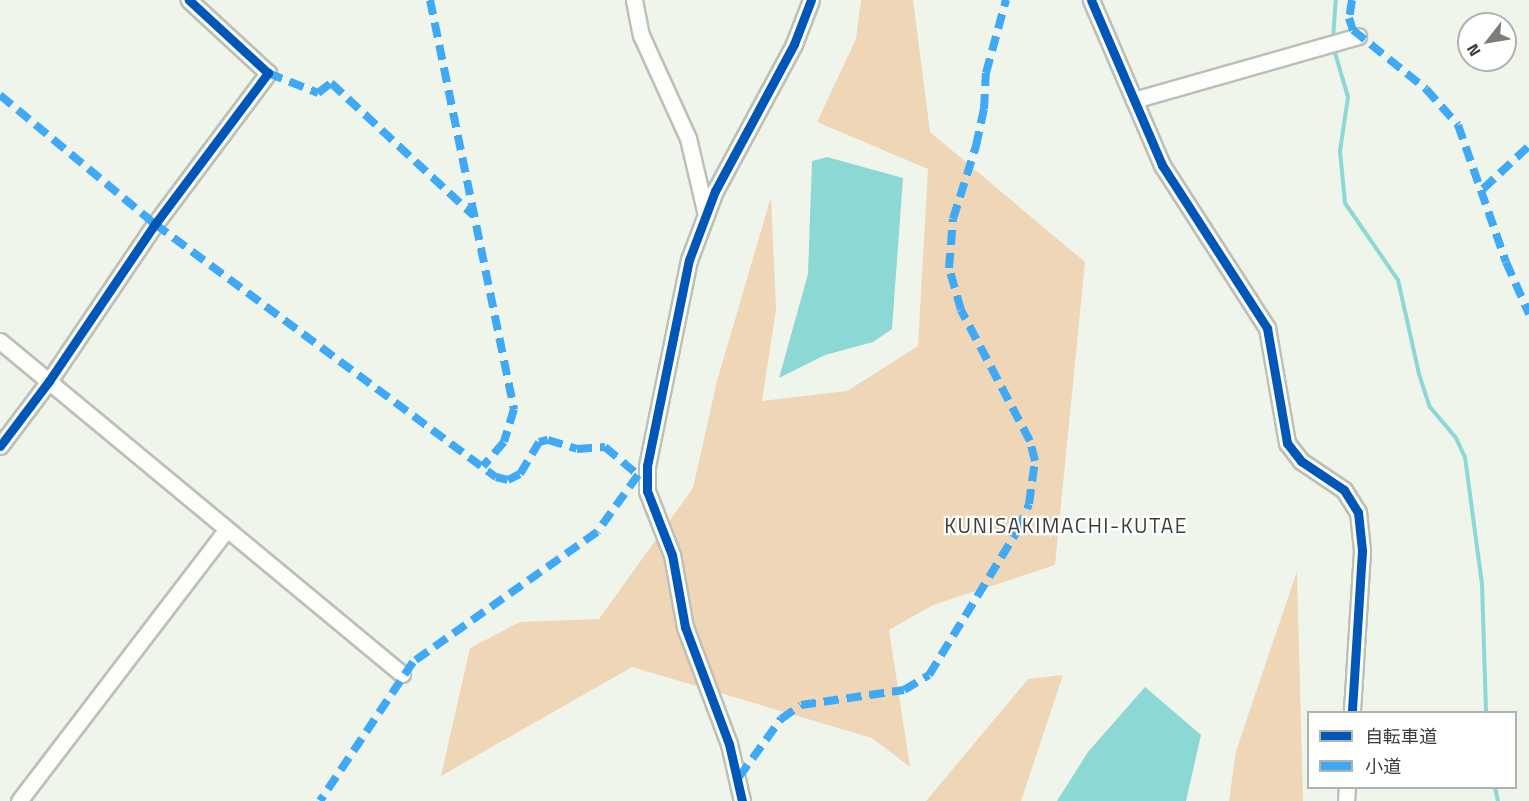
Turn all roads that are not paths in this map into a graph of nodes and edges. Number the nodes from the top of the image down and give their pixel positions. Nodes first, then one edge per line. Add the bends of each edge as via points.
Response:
1 (189, 0) edge
2 (634, 0) edge
3 (811, 0) edge
4 (1091, 0) edge
5 (1358, 36) dead end
6 (1134, 100) junction
7 (706, 215) junction
8 (0, 341) edge
9 (49, 381) junction
10 (0, 446) edge
11 (227, 529) junction
12 (402, 674) dead end
13 (1352, 711) edge
14 (19, 801) edge
15 (742, 801) edge

1 - 9 street via 268,73 155,224
2 - 7 street via 641,35 688,138
3 - 7 street via 794,44
4 - 6 street
5 - 6 street
6 - 13 street via 1176,190 1267,328 1273,343 1281,422 1287,443 1301,462 1344,490 1358,512 1362,550
7 - 15 street via 683,282 642,478 672,555 685,627 726,735
8 - 9 street
9 - 10 street
9 - 11 street
11 - 12 street
11 - 14 street

